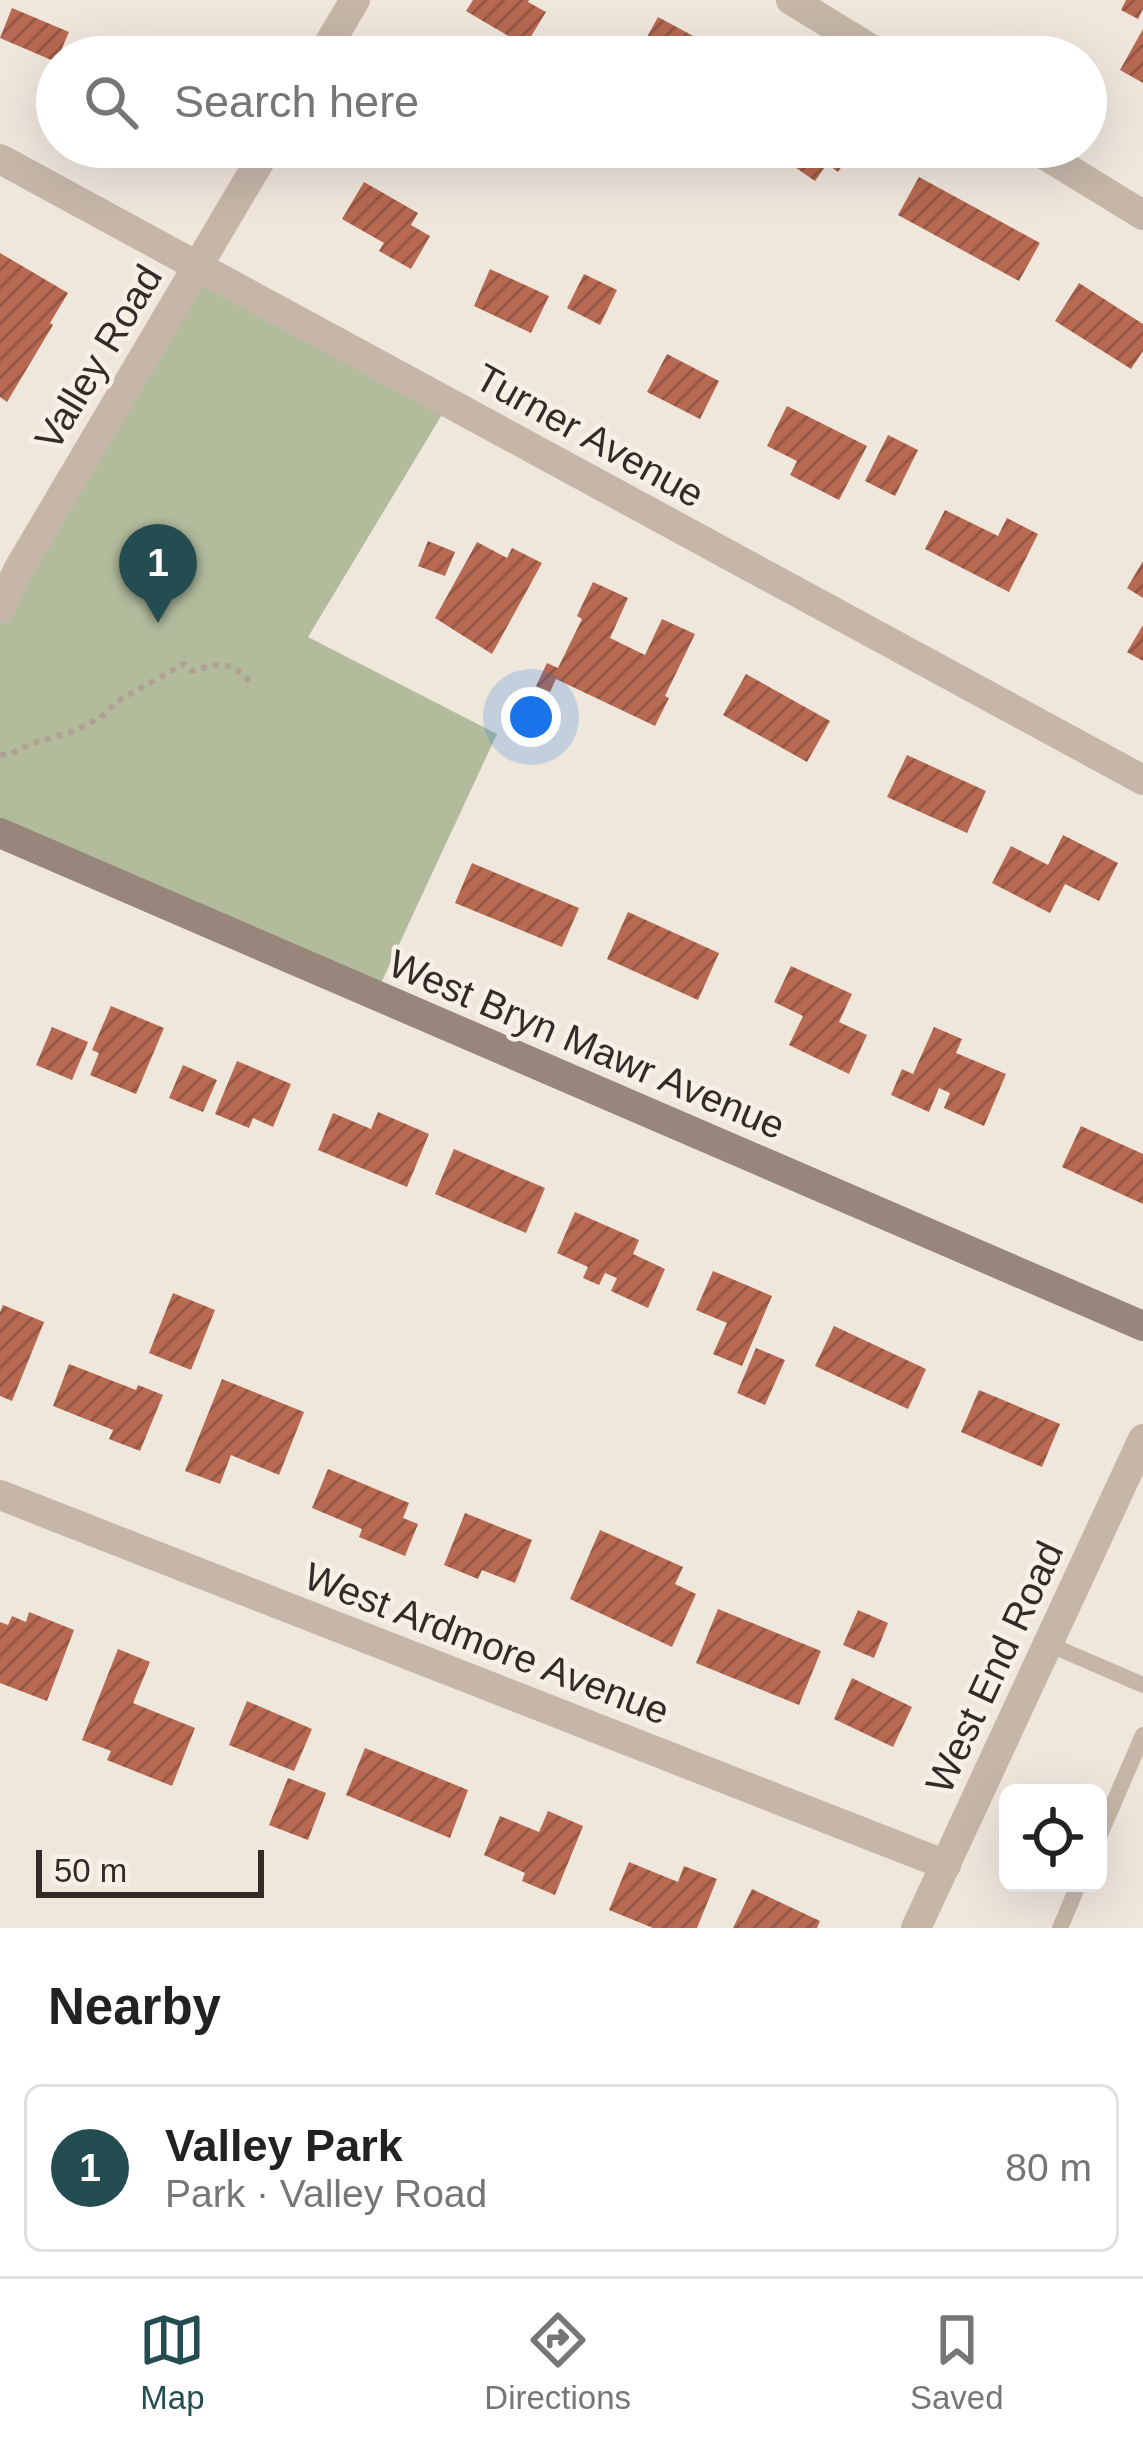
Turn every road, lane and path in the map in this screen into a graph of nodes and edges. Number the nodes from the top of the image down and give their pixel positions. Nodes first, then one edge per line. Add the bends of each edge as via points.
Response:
1 (355, 0) edge
2 (791, 0) edge
3 (334, 36) edge
4 (850, 36) edge
5 (0, 159) edge
6 (256, 168) edge
7 (1066, 168) edge
8 (1143, 215) edge
9 (198, 266) junction
10 (0, 609) edge
11 (250, 682) dead end
12 (0, 755) edge
13 (1143, 780) edge
14 (0, 833) edge
15 (1143, 1326) edge
16 (1143, 1439) edge
17 (0, 1495) edge
18 (1048, 1644) junction
19 (1143, 1684) edge
20 (1143, 1735) edge
21 (1107, 1818) edge
22 (946, 1864) junction
23 (1075, 1892) edge
24 (916, 1928) edge
25 (1060, 1928) edge

1 - 3 street
2 - 4 street
5 - 9 street, Turner Avenue
6 - 9 street, Valley Road
7 - 8 street
9 - 10 street, Valley Road
9 - 13 street, Turner Avenue
11 - 12 path via 219,663 192,671 184,664 100,718
14 - 15 street, West Bryn Mawr Avenue
16 - 18 street, West End Road
17 - 22 street, West Ardmore Avenue
18 - 19 lane
18 - 22 street, West End Road
20 - 21 lane
22 - 24 street, West End Road
23 - 25 lane

